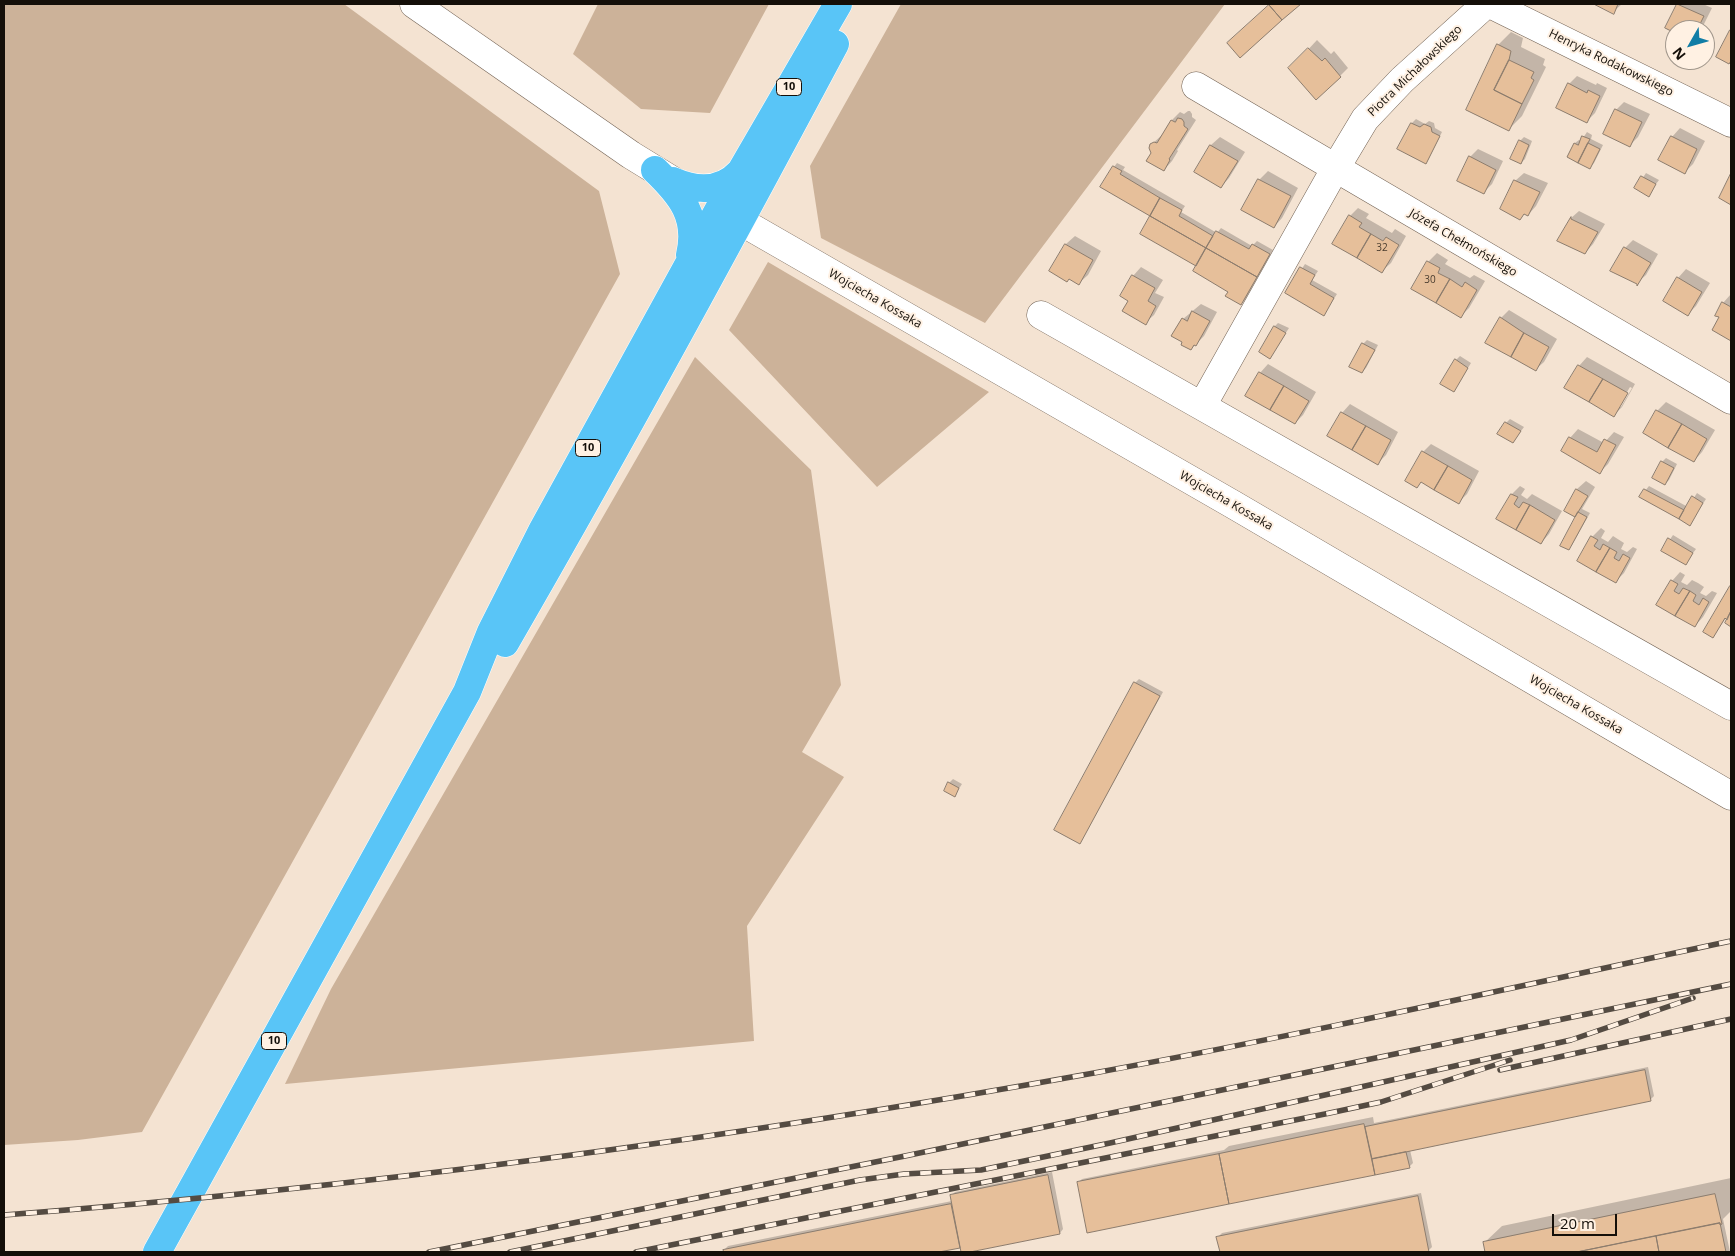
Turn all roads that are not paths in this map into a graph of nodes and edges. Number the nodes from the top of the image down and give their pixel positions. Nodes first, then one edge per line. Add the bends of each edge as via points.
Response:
1 (414, 4) edge
2 (838, 4) edge
3 (856, 4) edge
4 (1486, 4) edge
5 (1490, 4) edge
6 (1196, 86) dead end
7 (1731, 123) edge
8 (1335, 169) junction
9 (741, 171) junction
10 (664, 175) junction
11 (730, 215) junction
12 (688, 265) junction
13 (1041, 315) dead end
14 (1731, 400) edge
15 (1202, 406) junction
16 (467, 692) junction
17 (1731, 706) edge
18 (1731, 796) edge
19 (157, 1252) edge

1 - 10 street, Wojciecha Kossaka via 631,156
2 - 9 highway, 10
3 - 11 highway, 10
4 - 8 street, Piotra Michałowskiego via 1374,108
5 - 7 street, Henryka Rodakowskiego
6 - 8 street, Józefa Chełmońskiego
8 - 14 street, Józefa Chełmońskiego
8 - 15 street, Piotra Michałowskiego
9 - 10 highway via 723,185 710,188 687,187
9 - 11 highway, 10
10 - 11 street, Wojciecha Kossaka
10 - 12 highway via 683,199 691,217 693,234
11 - 12 highway, 10
11 - 16 highway, 10 via 563,542 505,643
11 - 18 street, Wojciecha Kossaka
12 - 16 highway, 10 via 542,532 491,632
13 - 15 street
15 - 17 street
16 - 19 highway, 10

